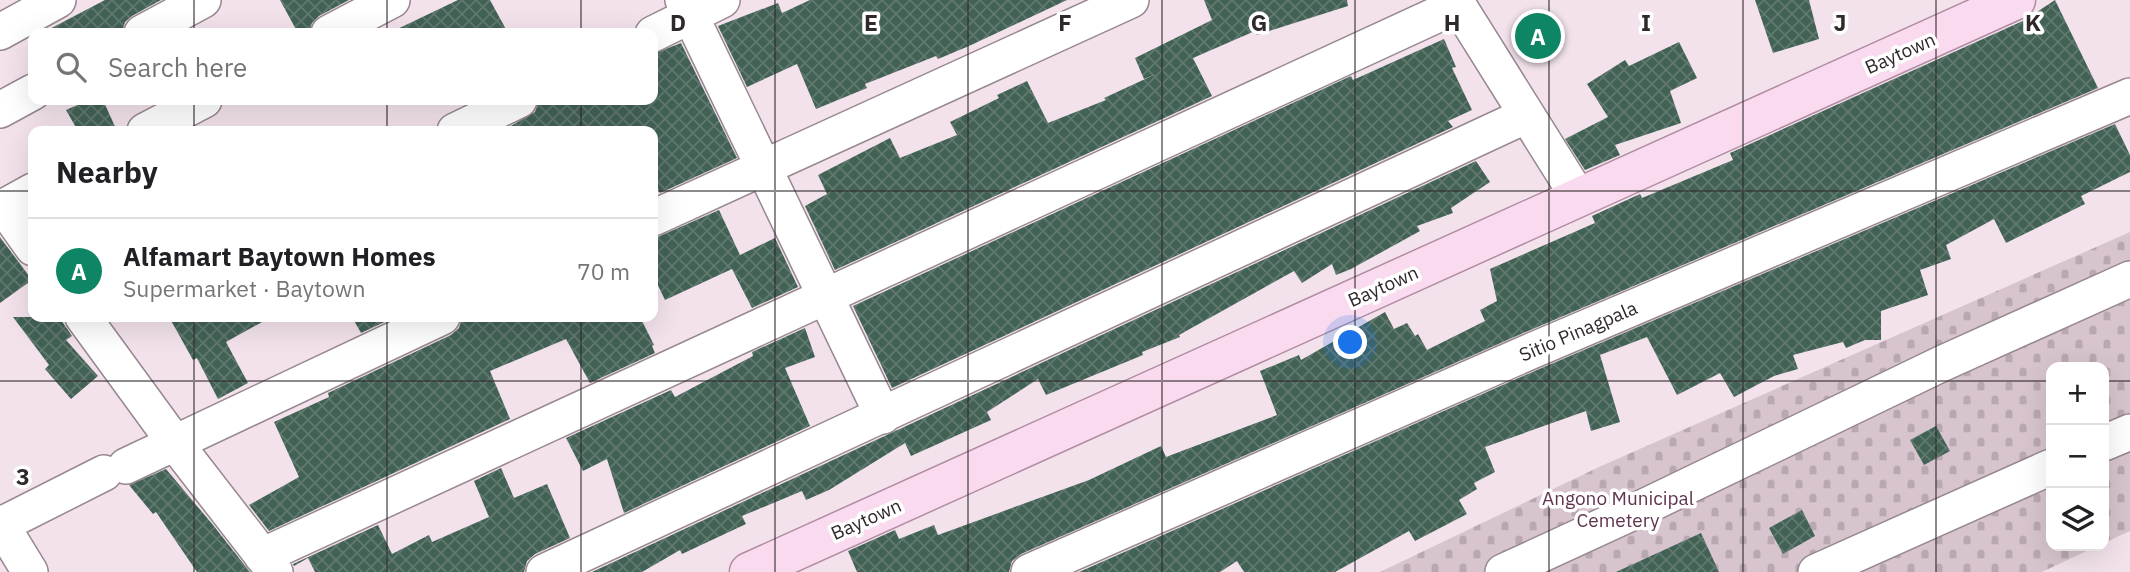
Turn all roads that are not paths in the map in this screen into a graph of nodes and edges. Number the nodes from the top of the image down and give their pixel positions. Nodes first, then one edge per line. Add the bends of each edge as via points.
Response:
1 (203, 0) edge
2 (392, 0) edge
3 (722, 0) edge
4 (1131, 0) edge
5 (2016, 0) edge
6 (1457, 2) edge
7 (44, 3) edge
8 (687, 8) edge
9 (151, 28) edge
10 (339, 28) edge
11 (658, 30) edge
12 (0, 32) edge
13 (28, 95) edge
14 (2130, 96) edge
15 (194, 105) edge
16 (509, 105) edge
17 (0, 110) edge
18 (1527, 115) junction
19 (155, 126) edge
20 (466, 126) edge
21 (764, 165) junction
22 (28, 194) edge
23 (1579, 198) junction
24 (658, 216) edge
25 (28, 241) edge
26 (2130, 279) edge
27 (826, 295) junction
28 (87, 322) edge
29 (431, 322) edge
30 (883, 416) junction
31 (2130, 432) edge
32 (2109, 441) edge
33 (175, 443) junction
34 (2046, 469) edge
35 (1, 524) edge
36 (268, 564) edge
37 (30, 572) edge
38 (544, 572) edge
39 (750, 572) edge
40 (1029, 572) edge
41 (1503, 572) edge
42 (1816, 572) edge

1 - 9 street
2 - 10 street
3 - 8 street
4 - 21 street
5 - 23 main road, Baytown
6 - 18 street
6 - 27 street
7 - 12 street
8 - 11 street
8 - 21 street
13 - 17 street
14 - 40 street, Sitio Pinagpala via 1529,352
15 - 19 street
16 - 20 street
18 - 23 street
18 - 30 street
21 - 24 street
21 - 27 street
22 - 25 street via 4,207
23 - 39 main road, Baytown
26 - 41 street
27 - 30 street
27 - 36 street
28 - 33 street
29 - 33 street
30 - 38 street
31 - 32 street
33 - 35 street
33 - 36 street
34 - 42 street
35 - 37 street

